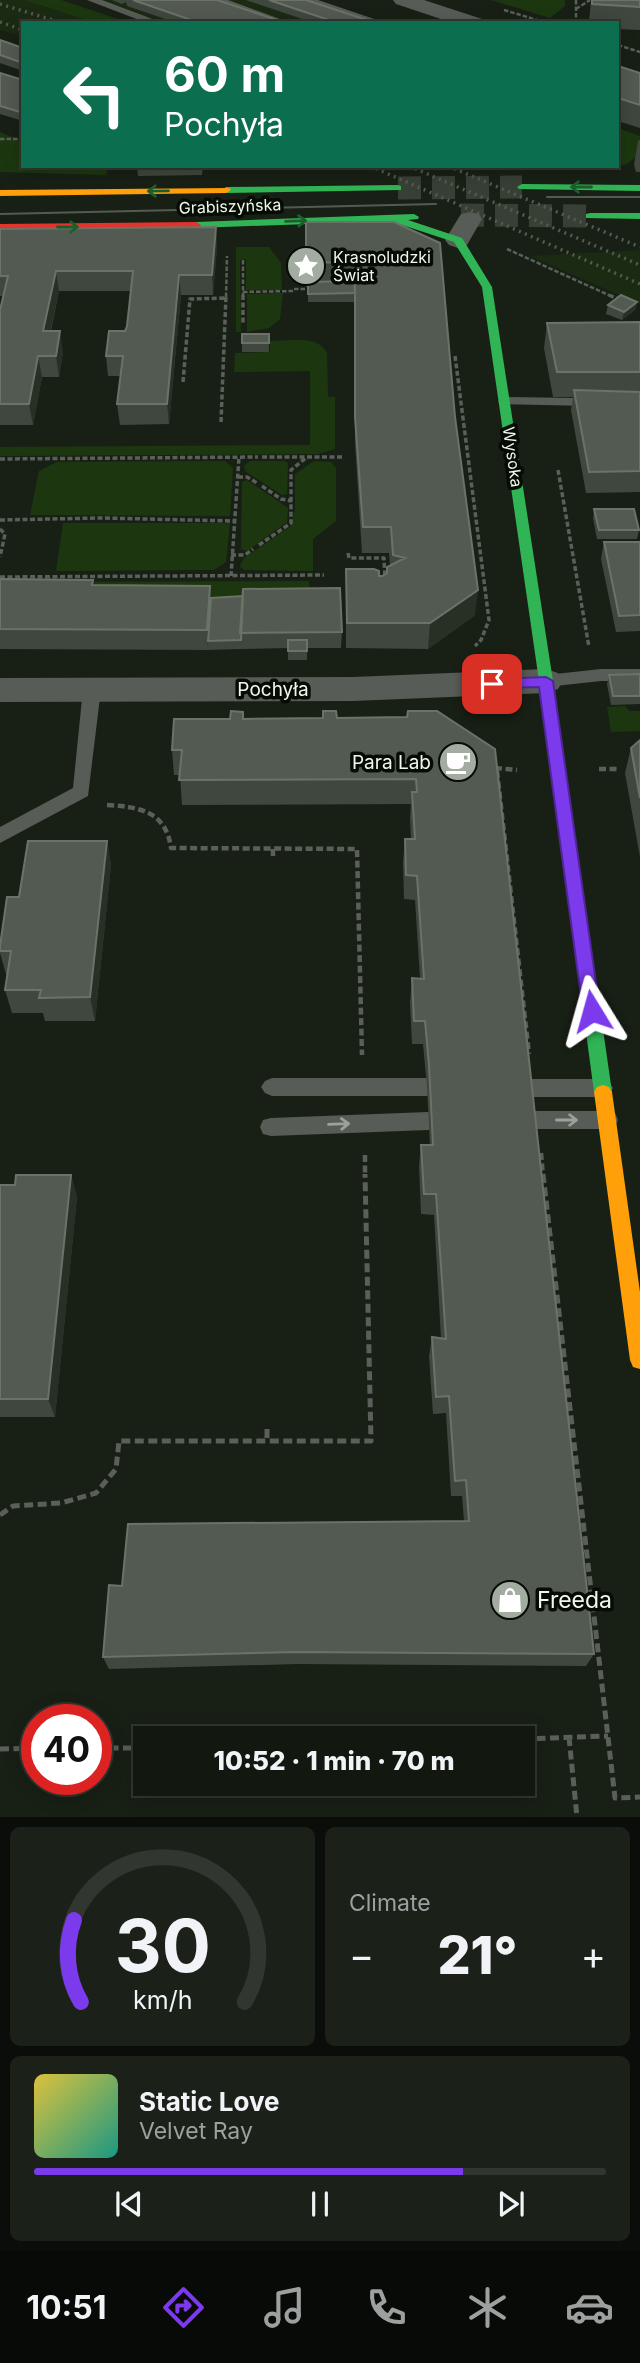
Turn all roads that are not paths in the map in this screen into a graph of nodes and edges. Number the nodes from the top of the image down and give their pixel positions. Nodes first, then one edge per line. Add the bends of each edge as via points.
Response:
1 (92, 0) edge
2 (218, 0) edge
3 (308, 0) edge
4 (403, 0) edge
5 (152, 21) edge
6 (280, 21) edge
7 (375, 21) edge
8 (469, 21) edge
9 (522, 187) tunnel mouth
10 (398, 188) tunnel mouth
11 (640, 188) edge
12 (0, 193) edge
13 (590, 216) tunnel mouth
14 (640, 216) edge
15 (391, 218) junction
16 (455, 221) junction
17 (0, 227) edge
18 (505, 401) junction
19 (640, 403) edge
20 (640, 675) edge
21 (546, 681) junction
22 (0, 690) edge
23 (92, 690) junction
24 (0, 836) edge
25 (272, 1087) dead end
26 (427, 1087) edge
27 (529, 1087) edge
28 (602, 1088) junction
29 (533, 1120) edge
30 (428, 1121) edge
31 (607, 1121) junction
32 (271, 1127) dead end
33 (640, 1360) edge

1 - 5 lane
2 - 6 lane
3 - 7 lane
4 - 8 street
11 -> 9 street
10 -> 12 street, Grabiszyńska
13 - 14 street
15 - 16 street
15 - 16 street, Grabiszyńska
17 -> 15 street, Grabiszyńska
16 - 18 street, Wysoka via 487,286
18 - 19 lane
18 - 21 street, Wysoka
20 - 21 lane
21 - 23 street, Pochyła via 353,689
21 - 28 street, Wysoka
22 - 23 street, Pochyła
23 - 24 lane via 82,791
25 - 26 lane
27 - 28 lane
28 - 31 street, Wysoka
29 -> 31 lane
32 -> 30 lane
31 - 33 street, Wysoka

